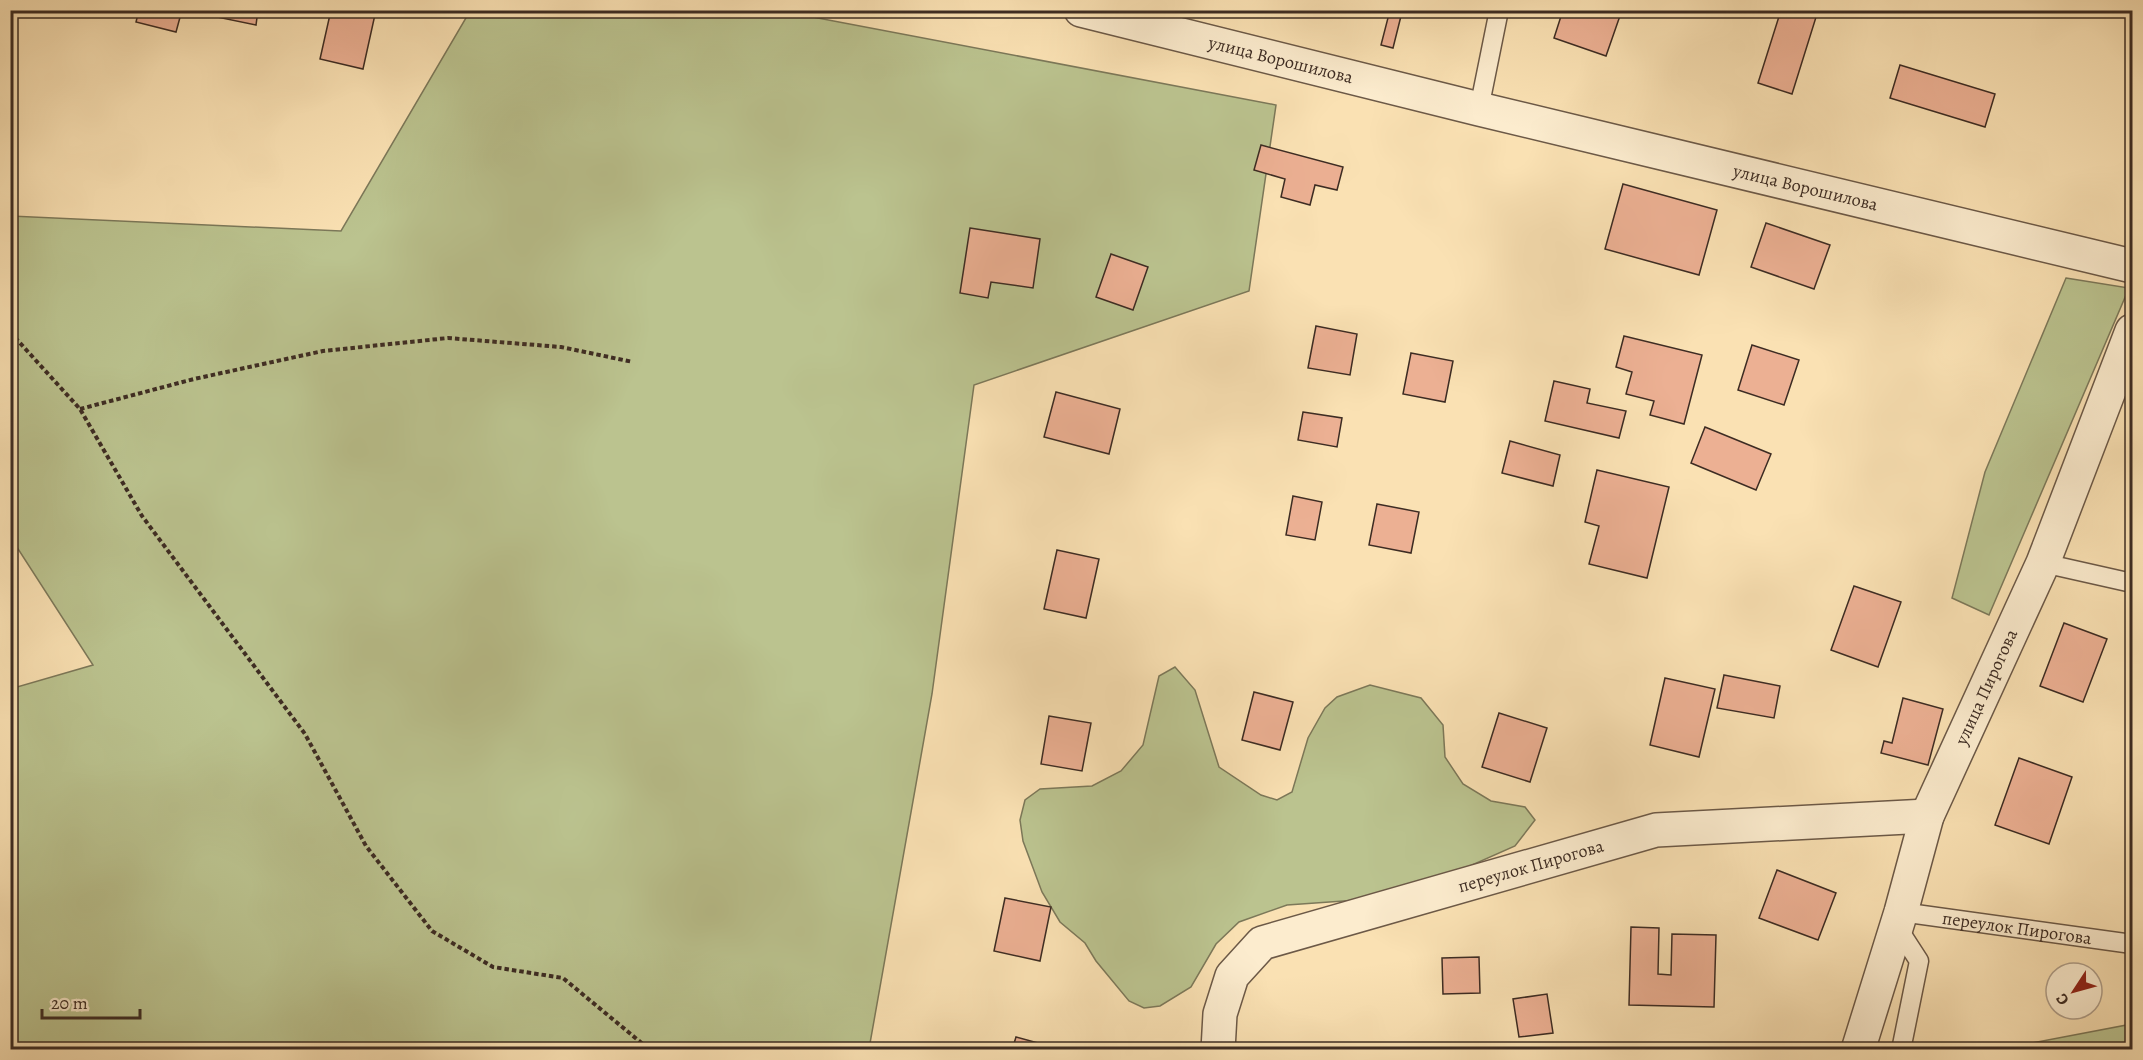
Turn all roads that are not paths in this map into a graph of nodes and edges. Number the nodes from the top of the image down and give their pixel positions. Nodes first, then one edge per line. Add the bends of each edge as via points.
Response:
1 (1081, 10) edge
2 (1499, 10) edge
3 (1479, 109) junction
4 (2133, 266) edge
5 (2133, 331) edge
6 (2043, 563) junction
7 (2133, 583) edge
8 (1927, 816) junction
9 (1899, 920) junction
10 (2133, 944) edge
11 (1218, 1050) edge
12 (1858, 1050) edge
13 (1901, 1050) edge

1 - 3 street, улица Ворошилова
2 - 3 lane
3 - 4 street, улица Ворошилова
5 - 6 street, улица Пирогова
6 - 7 lane
6 - 8 street, улица Пирогова
8 - 9 street, улица Пирогова
8 - 11 street, переулок Пирогова via 1656,830 1262,943 1232,976 1220,1014
9 - 10 lane, переулок Пирогова
9 - 12 street, улица Пирогова
9 - 13 lane via 1919,961

